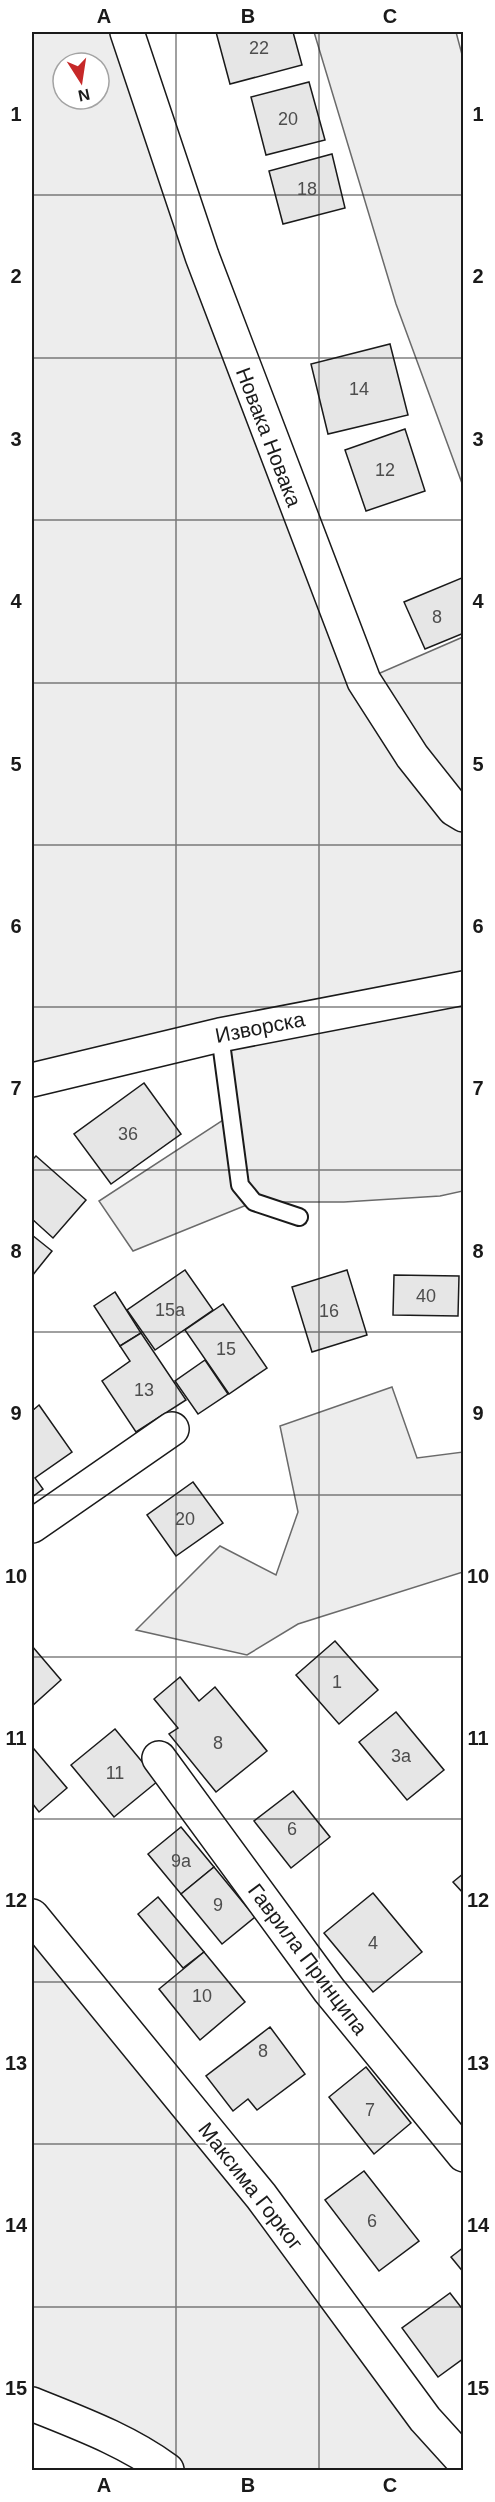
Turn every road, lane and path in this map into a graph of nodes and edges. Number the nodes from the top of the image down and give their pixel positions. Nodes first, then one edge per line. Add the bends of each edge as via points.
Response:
1 (127, 32) edge
2 (464, 816) edge
3 (464, 988) edge
4 (220, 1035) junction
5 (45, 1076) edge
6 (32, 1098) edge
7 (299, 1217) dead end
8 (172, 1429) dead end
9 (32, 1526) edge
10 (159, 1758) dead end
11 (32, 1916) edge
12 (464, 2155) edge
13 (32, 2404) edge
14 (464, 2462) edge
15 (167, 2470) edge

1 - 2 street, Новака Новака via 206,267 364,681 412,756
3 - 4 street, Изворска
4 - 5 street, Изворска
4 - 7 lane via 240,1185 254,1202
5 - 6 lane, Изворска
8 - 9 street
10 - 12 street, Гаврила Принципа via 329,1990
11 - 14 street, Максима Горког via 261,2196 425,2419
13 - 15 street via 98,2430

